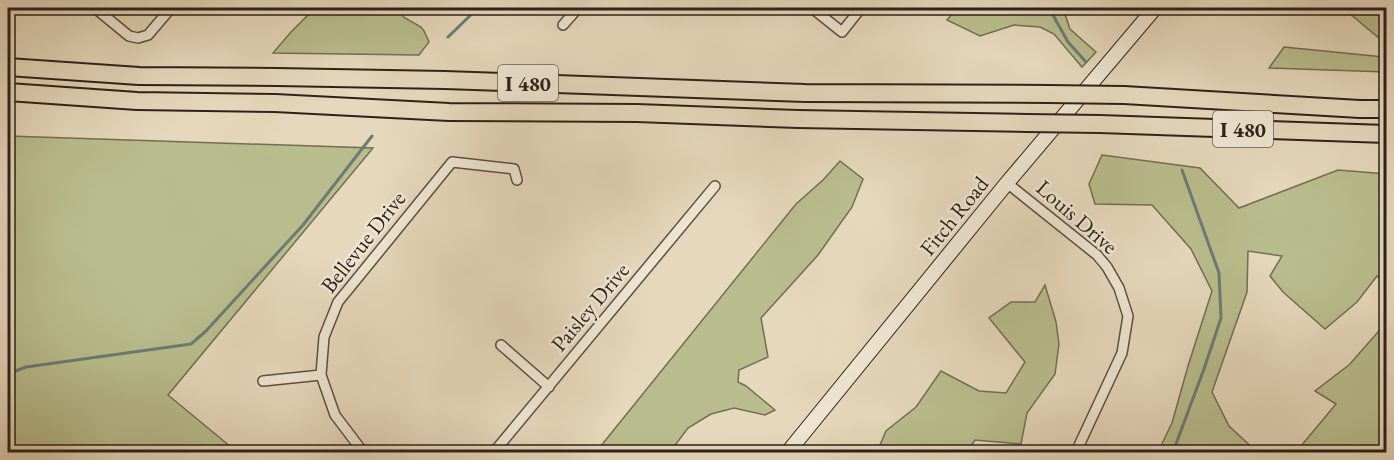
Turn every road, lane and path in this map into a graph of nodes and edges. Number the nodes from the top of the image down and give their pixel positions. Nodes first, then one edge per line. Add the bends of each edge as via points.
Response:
1 (95, 8) edge
2 (171, 8) edge
3 (578, 8) edge
4 (812, 8) edge
5 (861, 8) edge
6 (1155, 8) edge
7 (563, 26) dead end
8 (8, 67) edge
9 (8, 92) edge
10 (1386, 109) edge
11 (1386, 134) edge
12 (517, 180) dead end
13 (1008, 183) junction
14 (715, 186) dead end
15 (501, 345) dead end
16 (321, 375) junction
17 (263, 381) dead end
18 (549, 387) junction
19 (363, 453) edge
20 (494, 453) edge
21 (788, 453) edge
22 (1076, 453) edge

1 - 2 street via 129,36 138,38 148,35
3 - 7 street
4 - 5 street via 842,32
6 - 13 street, Fitch Road
8 - 10 highway, I 480, bridge via 139,76 456,80 804,93 1124,95
9 - 11 highway, I 480, bridge via 137,101 450,112 637,113
12 - 16 street, Bellevue Drive via 514,169 452,162 338,302 324,337
13 - 21 street, Fitch Road
13 - 22 street, Louis Drive via 1097,255 1119,288 1128,316 1122,353
14 - 18 street, Paisley Drive
15 - 18 street
16 - 17 street
16 - 19 street, Bellevue Drive via 335,415
18 - 20 street, Paisley Drive

